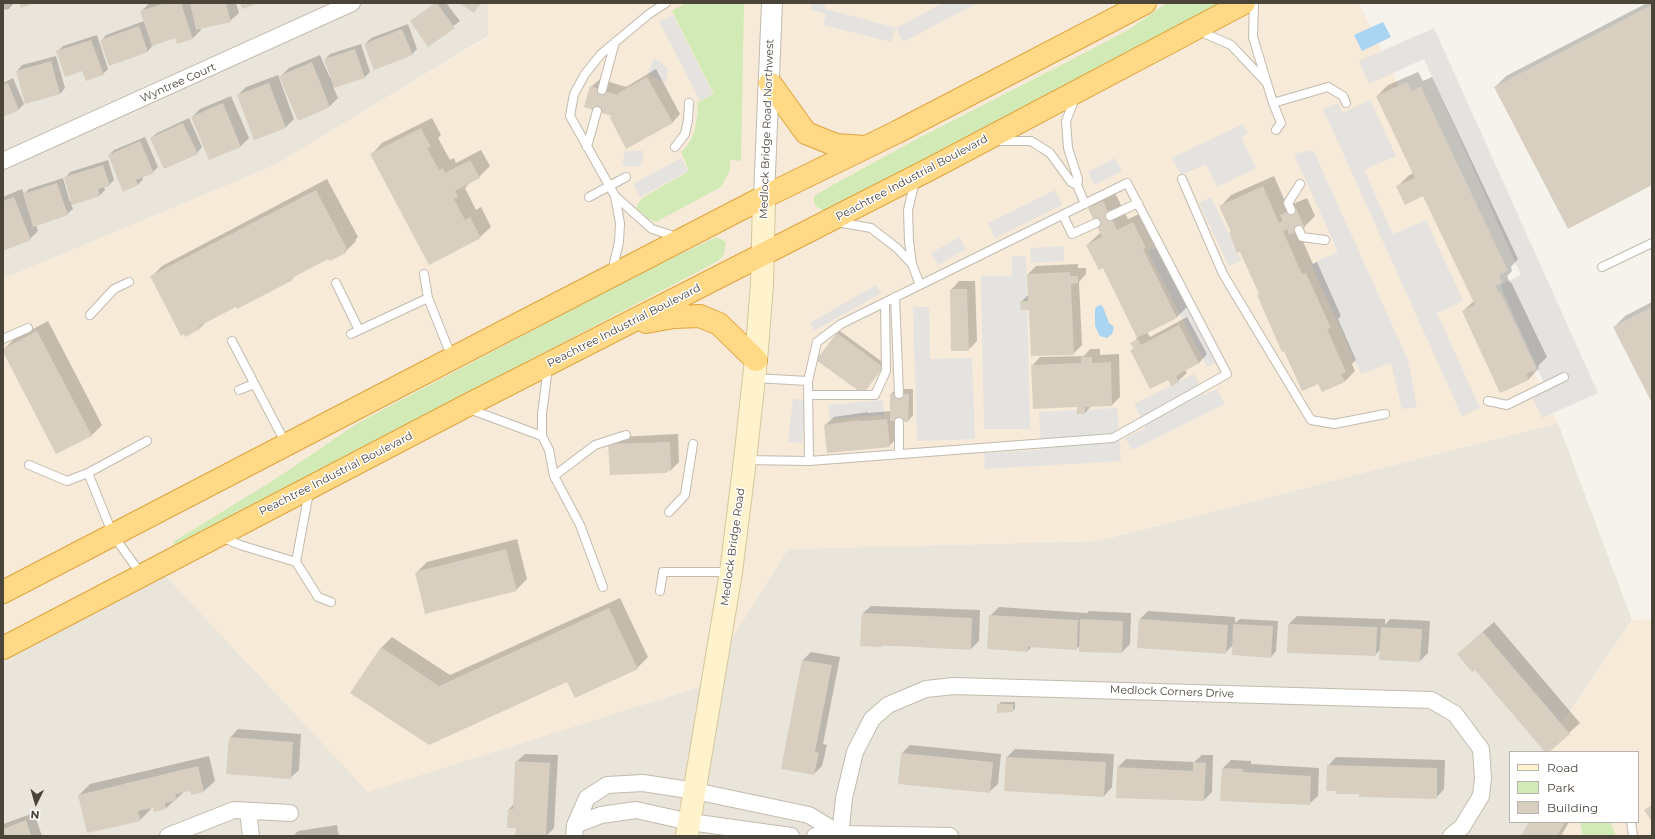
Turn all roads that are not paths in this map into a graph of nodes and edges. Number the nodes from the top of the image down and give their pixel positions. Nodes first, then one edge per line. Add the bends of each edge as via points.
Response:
1 (352, 3) edge
2 (666, 3) edge
3 (772, 3) edge
4 (1145, 3) edge
5 (1244, 3) edge
6 (1254, 3) edge
7 (1195, 29) junction
8 (615, 42) junction
9 (770, 83) junction
10 (1267, 84) junction
11 (602, 90) dead end
12 (1077, 91) junction
13 (689, 103) dead end
14 (1273, 103) junction
15 (1346, 103) dead end
16 (597, 111) dead end
17 (1276, 130) dead end
18 (983, 140) junction
19 (587, 147) junction
20 (675, 147) dead end
21 (866, 147) junction
22 (3, 161) edge
23 (916, 176) junction
24 (626, 177) dead end
25 (1182, 179) dead end
26 (1300, 184) dead end
27 (1077, 185) junction
28 (610, 187) junction
29 (615, 196) junction
30 (589, 197) dead end
31 (764, 197) junction
32 (1138, 203) junction
33 (1085, 204) junction
34 (1291, 210) dead end
35 (1063, 215) junction
36 (1110, 216) dead end
37 (830, 220) junction
38 (1096, 223) dead end
39 (1299, 230) dead end
40 (684, 239) junction
41 (1325, 240) dead end
42 (1652, 243) edge
43 (762, 255) junction
44 (912, 264) junction
45 (1602, 267) dead end
46 (424, 274) dead end
47 (611, 276) junction
48 (129, 282) dead end
49 (336, 283) dead end
50 (920, 285) junction
51 (895, 297) junction
52 (428, 298) junction
53 (885, 303) junction
54 (90, 315) dead end
55 (623, 326) junction
56 (28, 328) dead end
57 (360, 330) junction
58 (351, 334) dead end
59 (3, 339) edge
60 (232, 341) dead end
61 (453, 358) junction
62 (548, 364) junction
63 (755, 369) junction
64 (1564, 377) dead end
65 (808, 381) junction
66 (254, 384) junction
67 (239, 390) dead end
68 (899, 394) dead end
69 (808, 395) junction
70 (1488, 401) dead end
71 (464, 407) junction
72 (1385, 414) dead end
73 (898, 422) dead end
74 (542, 436) junction
75 (626, 436) dead end
76 (147, 441) dead end
77 (693, 444) dead end
78 (286, 445) junction
79 (899, 454) junction
80 (745, 460) junction
81 (809, 461) junction
82 (29, 465) dead end
83 (88, 473) junction
84 (554, 476) junction
85 (310, 487) junction
86 (669, 512) dead end
87 (113, 535) junction
88 (218, 536) junction
89 (296, 562) junction
90 (731, 572) junction
91 (142, 575) junction
92 (603, 587) dead end
93 (660, 591) dead end
94 (3, 592) edge
95 (331, 602) dead end
96 (3, 648) edge
97 (695, 791) junction
98 (248, 811) junction
99 (290, 813) dead end
100 (1631, 823) edge
101 (688, 829) edge
102 (574, 831) edge
103 (840, 835) edge
104 (168, 836) edge
105 (252, 836) edge
106 (791, 836) edge
107 (816, 836) edge
108 (950, 836) edge
109 (1451, 836) edge
110 (1633, 836) edge

1 - 22 street, Wyntree Court
2 - 8 lane
3 - 9 street, Medlock Bridge Road Northwest
4 - 21 highway
5 - 7 highway, Peachtree Industrial Boulevard
6 - 10 lane via 1253,37
7 - 10 lane via 1231,45
7 - 12 highway, Peachtree Industrial Boulevard
8 - 11 lane
8 - 19 lane via 601,54 585,74 574,94 570,116
9 - 21 highway via 806,132 836,145
9 - 31 street, Medlock Bridge Road Northwest
10 - 14 lane
12 - 18 highway, Peachtree Industrial Boulevard
12 - 27 lane via 1066,121 1068,148 1078,178
13 - 20 lane via 685,134
14 - 15 lane via 1328,87 1343,96
14 - 17 lane via 1281,123
16 - 19 lane
18 - 23 highway, Peachtree Industrial Boulevard
18 - 27 lane via 1031,141 1050,153 1071,182
19 - 28 lane
21 - 31 highway
23 - 37 highway, Peachtree Industrial Boulevard
23 - 44 lane via 908,210
24 - 28 lane
25 - 72 lane via 1223,274 1311,420 1334,424
26 - 34 lane via 1288,203
27 - 33 lane
28 - 29 lane
28 - 30 lane
29 - 40 lane via 652,229
29 - 47 lane via 620,223 619,242
31 - 40 highway
31 - 43 main road, Medlock Bridge Road Northwest
32 - 33 lane via 1127,183
32 - 36 lane
32 - 79 lane via 1227,374 1113,438
33 - 35 lane
35 - 38 lane via 1072,234
35 - 50 lane
37 - 43 highway, Peachtree Industrial Boulevard
37 - 44 lane via 871,228 897,248
39 - 41 lane via 1302,237
40 - 47 highway
42 - 45 lane
43 - 55 highway, Peachtree Industrial Boulevard
43 - 63 main road, Medlock Bridge Road
44 - 50 lane
46 - 52 lane
47 - 61 highway
48 - 54 lane via 114,289
49 - 57 lane
50 - 51 lane
51 - 53 lane
51 - 68 lane
52 - 57 lane
52 - 61 lane
53 - 65 lane via 841,324 817,342
53 - 69 lane via 886,370 875,395
55 - 62 highway, Peachtree Industrial Boulevard
55 - 63 highway via 674,317 700,316 719,324
56 - 59 lane
57 - 58 lane
60 - 66 lane
61 - 78 highway
62 - 71 highway, Peachtree Industrial Boulevard
62 - 74 lane
63 - 65 lane
63 - 80 main road, Medlock Bridge Road
64 - 70 lane via 1507,405
65 - 69 lane
66 - 67 lane
66 - 78 lane
69 - 81 lane
71 - 74 lane
71 - 85 highway, Peachtree Industrial Boulevard
73 - 79 lane
74 - 84 lane via 549,450
75 - 84 lane via 595,445
76 - 83 lane
77 - 86 lane via 685,495
78 - 87 highway
79 - 81 lane
80 - 81 lane
80 - 90 main road, Medlock Bridge Road
82 - 83 lane via 67,481
83 - 87 lane
84 - 92 lane via 580,524
85 - 88 highway, Peachtree Industrial Boulevard
85 - 89 lane
87 - 91 lane
87 - 94 highway
88 - 89 lane
88 - 91 highway, Peachtree Industrial Boulevard
89 - 95 lane via 318,597
90 - 93 lane via 663,572
90 - 97 main road, Medlock Bridge Road
91 - 96 highway, Peachtree Industrial Boulevard
97 - 101 main road, Medlock Bridge Road
97 - 102 street via 644,783 607,785 587,798
97 - 103 street via 809,815
98 - 99 street
98 - 104 street via 234,810
98 - 105 street
100 - 110 lane
101 - 102 street via 636,810 601,814
101 - 106 street
103 - 107 street
103 - 108 street
103 - 109 street, Medlock Corners Drive via 844,798 855,752 872,719 888,705 926,689 954,686 1430,700 1456,714 1481,749 1481,796 1462,827

